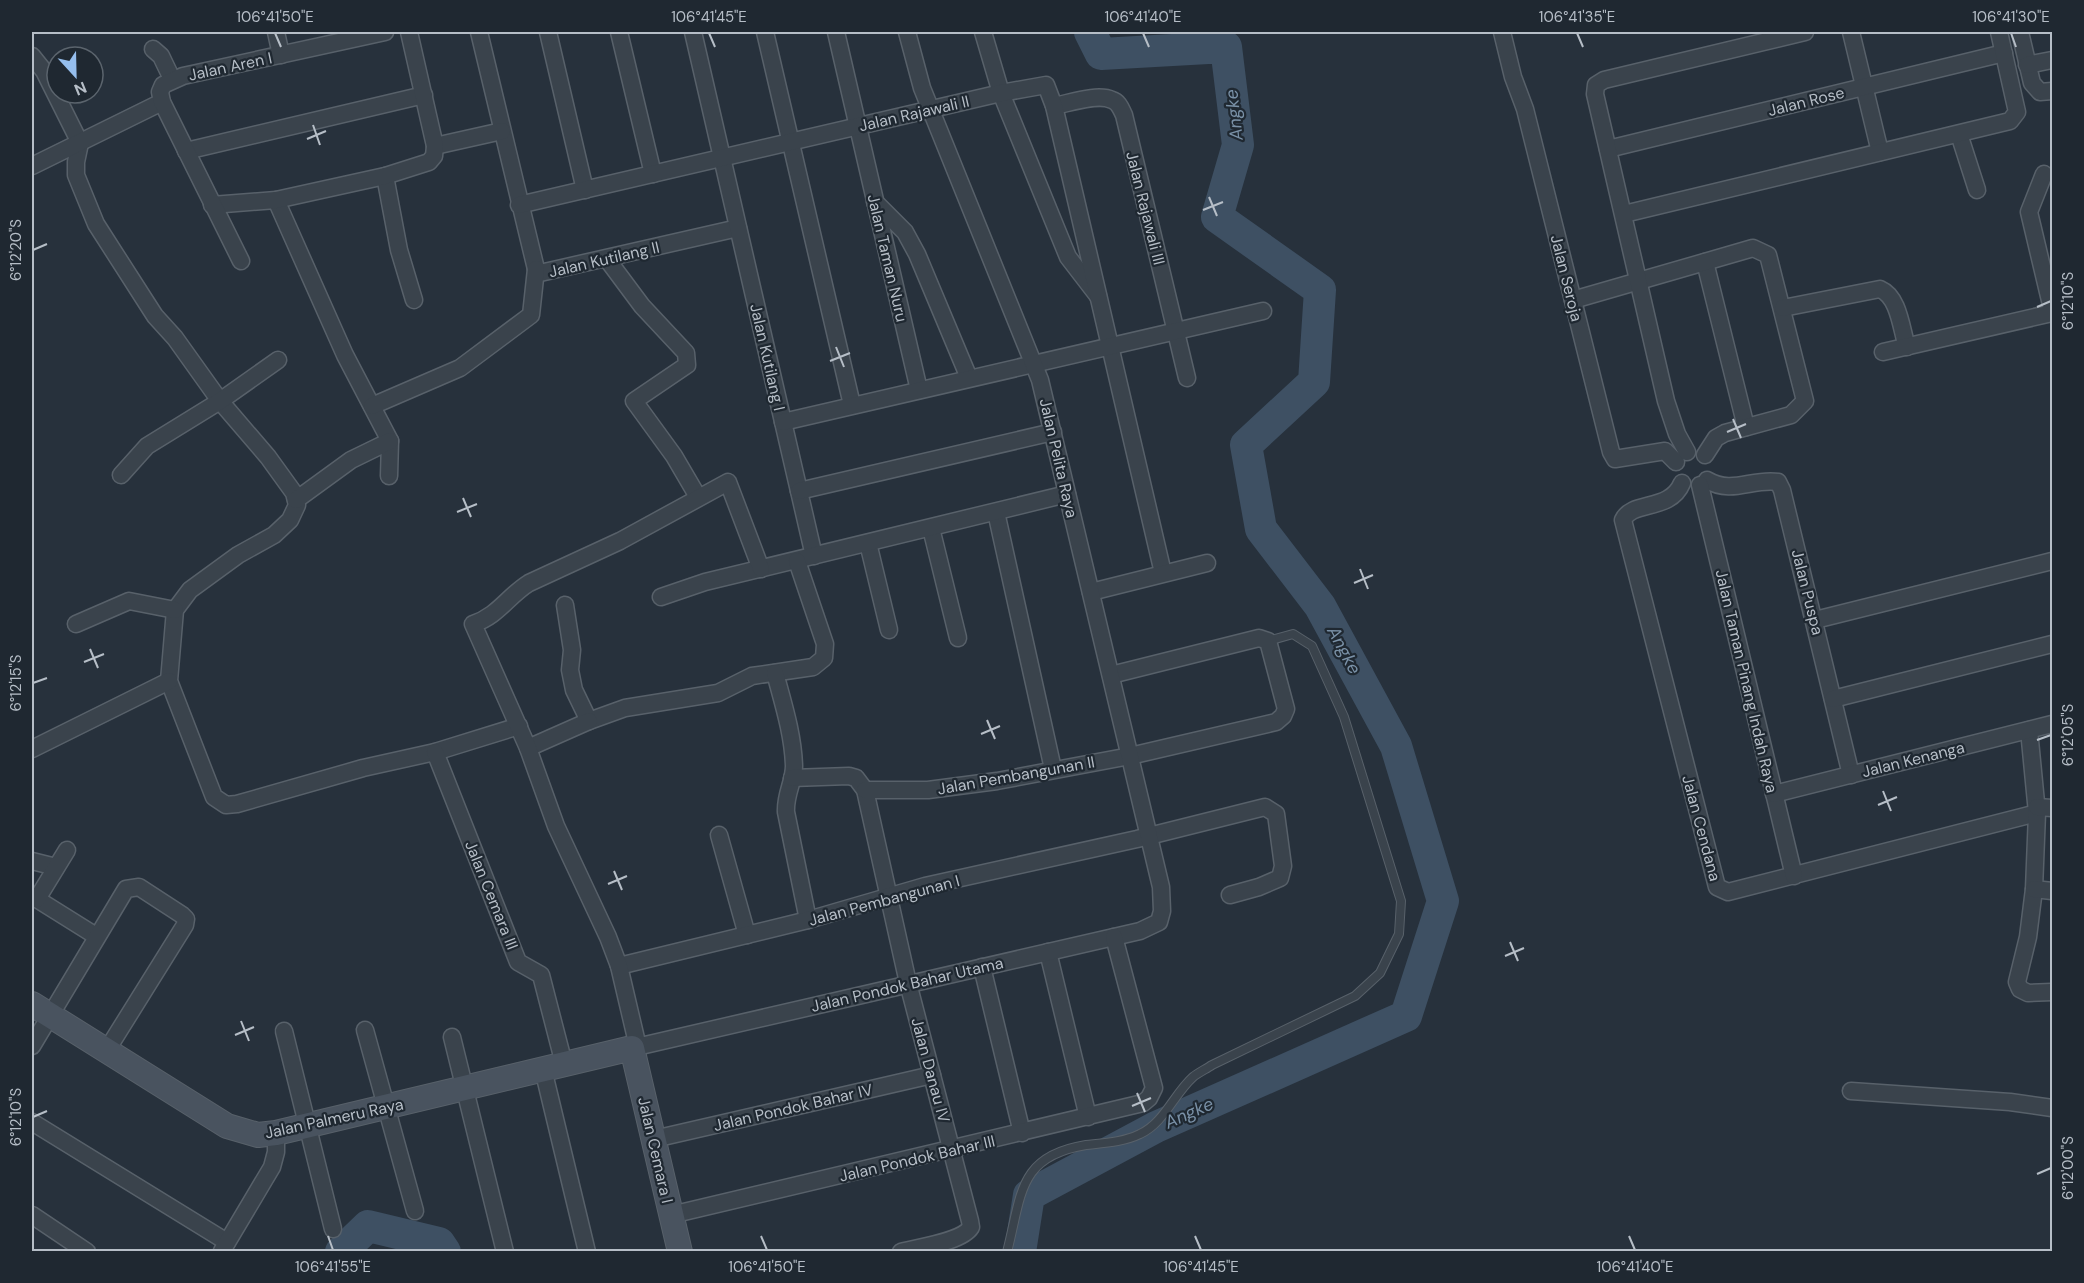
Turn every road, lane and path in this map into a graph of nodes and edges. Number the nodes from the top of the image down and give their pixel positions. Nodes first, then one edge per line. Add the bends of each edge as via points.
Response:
1 (276, 32) edge
2 (385, 32) edge
3 (409, 32) edge
4 (479, 32) edge
5 (549, 32) edge
6 (619, 32) edge
7 (693, 32) edge
8 (765, 32) edge
9 (836, 32) edge
10 (907, 32) edge
11 (983, 32) edge
12 (1502, 32) edge
13 (1805, 32) edge
14 (1851, 32) edge
15 (1999, 32) edge
16 (2019, 32) edge
17 (153, 49) dead end
18 (2004, 53) junction
19 (281, 55) junction
20 (32, 56) edge
21 (2052, 60) edge
22 (2027, 65) junction
23 (172, 79) junction
24 (1865, 87) junction
25 (2052, 91) edge
26 (1001, 93) junction
27 (424, 95) junction
28 (162, 102) junction
29 (1054, 106) junction
30 (931, 109) junction
31 (858, 126) junction
32 (502, 131) junction
33 (1959, 134) junction
34 (791, 142) junction
35 (80, 143) junction
36 (435, 146) junction
37 (1608, 149) junction
38 (186, 151) junction
39 (1880, 152) junction
40 (722, 158) junction
41 (32, 165) edge
42 (653, 174) junction
43 (2044, 174) dead end
44 (385, 176) junction
45 (585, 190) junction
46 (1977, 190) dead end
47 (276, 200) junction
48 (875, 202) junction
49 (212, 205) junction
50 (519, 205) junction
51 (1624, 214) junction
52 (738, 228) junction
53 (916, 254) junction
54 (607, 259) junction
55 (241, 261) dead end
56 (1705, 262) junction
57 (889, 264) junction
58 (536, 269) junction
59 (1640, 281) junction
60 (1100, 298) junction
61 (414, 300) dead end
62 (1573, 300) junction
63 (1784, 308) junction
64 (1263, 311) dead end
65 (2052, 311) edge
66 (1175, 331) junction
67 (1111, 346) junction
68 (1906, 346) junction
69 (1883, 352) dead end
70 (278, 360) dead end
71 (1034, 363) junction
72 (969, 378) junction
73 (1186, 378) dead end
74 (919, 390) junction
75 (220, 401) junction
76 (852, 405) junction
77 (372, 406) junction
78 (783, 422) junction
79 (1746, 428) junction
80 (1053, 432) junction
81 (390, 441) junction
82 (1705, 455) junction
83 (1682, 457) junction
84 (121, 475) dead end
85 (389, 476) dead end
86 (1682, 483) junction
87 (1704, 483) junction
88 (799, 491) junction
89 (1067, 494) junction
90 (698, 497) junction
91 (296, 500) junction
92 (996, 512) junction
93 (931, 528) junction
94 (868, 543) junction
95 (805, 559) junction
96 (2052, 561) edge
97 (1207, 563) dead end
98 (761, 568) junction
99 (1163, 573) junction
100 (1090, 592) junction
101 (661, 597) dead end
102 (565, 605) dead end
103 (175, 610) junction
104 (1815, 620) junction
105 (76, 624) dead end
106 (890, 630) dead end
107 (958, 638) dead end
108 (1268, 641) junction
109 (2052, 644) edge
110 (775, 673) junction
111 (1110, 675) junction
112 (169, 681) junction
113 (1833, 699) junction
114 (589, 721) junction
115 (2052, 724) edge
116 (519, 726) junction
117 (2029, 730) junction
118 (528, 748) junction
119 (32, 749) edge
120 (435, 752) junction
121 (1130, 756) junction
122 (1053, 769) junction
123 (1851, 775) junction
124 (792, 778) junction
125 (865, 790) junction
126 (1774, 794) junction
127 (2042, 810) edge
128 (719, 835) dead end
129 (1149, 836) junction
130 (67, 850) dead end
131 (32, 861) edge
132 (56, 867) junction
133 (1794, 876) junction
134 (2034, 889) junction
135 (2052, 891) edge
136 (1230, 895) dead end
137 (34, 898) edge
138 (887, 898) junction
139 (1163, 899) joint
140 (808, 920) junction
141 (747, 935) junction
142 (96, 936) junction
143 (1114, 937) junction
144 (1048, 952) junction
145 (619, 966) junction
146 (981, 967) junction
147 (908, 983) junction
148 (2052, 992) edge
149 (41, 1009) edge
150 (365, 1030) dead end
151 (284, 1031) dead end
152 (452, 1037) dead end
153 (32, 1046) edge
154 (635, 1047) junction
155 (107, 1050) junction
156 (554, 1067) junction
157 (932, 1075) junction
158 (464, 1088) junction
159 (1851, 1091) dead end
160 (387, 1107) junction
161 (2052, 1108) edge
162 (1088, 1117) junction
163 (32, 1122) edge
164 (308, 1125) junction
165 (276, 1133) junction
166 (1022, 1133) junction
167 (654, 1139) junction
168 (952, 1150) junction
169 (415, 1211) dead end
170 (671, 1215) junction
171 (32, 1216) edge
172 (333, 1228) dead end
173 (224, 1247) edge
174 (87, 1251) edge
175 (505, 1251) edge
176 (587, 1251) edge
177 (680, 1251) edge
178 (901, 1251) edge
179 (1007, 1251) edge

1 - 19 street
2 - 19 street, Jalan Aren I
3 - 27 street
4 - 32 street, Jalan Kutilang II
5 - 45 street
6 - 42 street
7 - 40 street, Jalan Kutilang I
8 - 34 street
9 - 31 street, Jalan Taman Nuru
10 - 30 street, Jalan Pelita Raya
11 - 26 street
12 - 62 street, Jalan Seroja
13 - 37 street via 1604,80 1596,85 1595,94
14 - 24 street
15 - 18 street
16 - 22 street
17 - 23 street
18 - 24 street, Jalan Rose
18 - 33 street via 2015,117
19 - 23 street, Jalan Aren I
20 - 35 street via 44,71
21 - 22 street
22 - 25 street via 2035,89
23 - 28 street, Jalan Aren I via 163,85
24 - 37 street, Jalan Rose
24 - 39 street
26 - 29 street, Jalan Rajawali II via 1046,85
26 - 30 street, Jalan Rajawali II
26 - 60 street via 1068,257
27 - 36 street
27 - 38 street
28 - 35 street
28 - 38 street
29 - 60 street, Jalan Rajawali II
29 - 66 street, Jalan Rajawali III via 1102,98 1119,104
30 - 31 street, Jalan Rajawali II
30 - 71 street, Jalan Pelita Raya
31 - 34 street, Jalan Rajawali II
31 - 48 street, Jalan Taman Nuru
32 - 36 street
32 - 50 street, Jalan Kutilang II
33 - 39 street
33 - 46 street
34 - 40 street, Jalan Rajawali II
34 - 76 street
35 - 41 street
35 - 75 street via 76,175 96,225 155,316
36 - 44 street via 429,162
37 - 51 street
38 - 49 street
39 - 51 street
40 - 42 street, Jalan Rajawali II
40 - 52 street, Jalan Kutilang I
42 - 45 street, Jalan Rajawali II
43 - 65 street via 2029,212
44 - 47 street
44 - 61 street via 399,250
45 - 50 street, Jalan Rajawali II
47 - 49 street
47 - 77 street
48 - 53 street via 904,232
48 - 57 street, Jalan Taman Nuru
49 - 55 street
50 - 58 street, Jalan Kutilang II
51 - 59 street
52 - 54 street, Jalan Kutilang II
52 - 78 street, Jalan Kutilang I
53 - 57 street
53 - 72 street
54 - 58 street, Jalan Kutilang II via 546,273
54 - 90 street via 642,306 686,353 687,364 634,401
56 - 59 street
56 - 63 street via 1753,248 1765,252 1772,261
56 - 79 street
57 - 74 street, Jalan Taman Nuru
58 - 77 street via 531,315 460,368
59 - 62 street
59 - 83 street
60 - 67 street, Jalan Rajawali II
62 - 83 street, Jalan Seroja via 1615,459 1665,451
63 - 68 street via 1880,289 1889,292 1895,304
63 - 79 street via 1805,401 1791,415
64 - 66 street
65 - 68 street
66 - 67 street
66 - 73 street, Jalan Rajawali III
67 - 71 street
67 - 99 street, Jalan Rajawali II
68 - 69 street
70 - 75 street
71 - 72 street
71 - 80 street, Jalan Pelita Raya
72 - 74 street
74 - 76 street
75 - 84 street via 147,446
75 - 91 street via 268,457
76 - 78 street
77 - 81 street
78 - 88 street, Jalan Kutilang I
79 - 82 street via 1716,438
80 - 88 street
80 - 89 street, Jalan Pelita Raya
81 - 85 street
81 - 91 street via 351,460
82 - 83 street via 1693,451
82 - 87 street via 1711,467
83 - 86 street via 1677,477
86 - 87 street via 1690,487
86 - 133 street, Jalan Cendana via 1670,499 1629,513 1623,520 1714,880 1728,892
87 - 104 street, Jalan Puspa via 1729,488 1769,480 1778,482
87 - 126 street, Jalan Taman Pinang Indah Raya
88 - 95 street, Jalan Kutilang I
89 - 92 street
89 - 100 street, Jalan Pelita Raya
90 - 98 street via 728,482
90 - 116 street, Jalan Cemara I via 620,542 529,583 496,612 473,624
91 - 103 street via 296,511 274,535 190,590
92 - 93 street
92 - 122 street
93 - 94 street
93 - 107 street
94 - 95 street
94 - 106 street
95 - 98 street
95 - 110 street, Jalan Kutilang I via 826,654 813,667
96 - 104 street
97 - 99 street
98 - 101 street
99 - 100 street
100 - 111 street, Jalan Pelita Raya
102 - 114 street via 573,690
103 - 105 street via 129,601
103 - 112 street
104 - 113 street, Jalan Puspa
108 - 111 street via 1259,638
108 - 121 street, Jalan Pembangunan II via 1286,709 1276,722
108 - 179 lane via 1293,634 1312,646 1344,717 1401,901 1399,934 1391,956 1380,974 1355,996 1212,1065 1193,1078 1141,1134 1065,1149 1040,1160 1027,1178
109 - 113 street
110 - 114 street via 752,676 718,693 626,708
110 - 124 street via 790,736
111 - 121 street, Jalan Pelita Raya
112 - 119 street
112 - 120 street via 214,797 226,805
113 - 123 street, Jalan Puspa
114 - 118 street
115 - 117 street, Jalan Kenanga
116 - 118 street, Jalan Cemara I
116 - 120 street
117 - 123 street, Jalan Kenanga
117 - 127 street
118 - 145 street, Jalan Cemara I via 556,826
120 - 156 street, Jalan Cemara III via 518,962 541,975
121 - 122 street, Jalan Pembangunan II
121 - 129 street, Jalan Pelita Raya
122 - 125 street, Jalan Pembangunan II via 928,790
123 - 126 street, Jalan Kenanga
124 - 125 street via 849,776 856,778
124 - 140 street via 785,798 786,812
125 - 138 street, Jalan Danau IV
126 - 133 street, Jalan Taman Pinang Indah Raya
127 - 133 street, Jalan Cendana
127 - 134 street
128 - 141 street
129 - 136 street, Jalan Pembangunan I via 1266,807 1272,809 1283,866 1280,878
129 - 138 street, Jalan Pembangunan I
129 - 139 street, Jalan Pelita Raya
130 - 132 street
131 - 132 street
132 - 137 street
134 - 135 street
134 - 148 street via 2017,982 2028,993
137 - 142 street
138 - 140 street, Jalan Pembangunan I
138 - 147 street, Jalan Danau IV
139 - 143 street, Jalan Pondok Bahar Utama via 1159,922
140 - 141 street, Jalan Pembangunan I
141 - 145 street, Jalan Pembangunan I
142 - 149 street
142 - 155 street via 126,889 139,887 186,920
143 - 144 street, Jalan Pondok Bahar Utama
143 - 162 street, Jalan Pondok Bahar III via 1154,1088 1143,1103
144 - 146 street, Jalan Pondok Bahar Utama
144 - 162 street
145 - 154 street, Jalan Cemara I
146 - 147 street, Jalan Pondok Bahar Utama
146 - 166 street
147 - 154 street, Jalan Pondok Bahar Utama
147 - 157 street, Jalan Danau IV
149 - 153 street
149 - 155 street, Jalan Palmeru Raya
150 - 160 street
151 - 164 street
152 - 158 street
154 - 156 street, Jalan Palmeru Raya
154 - 167 street, Jalan Cemara I
155 - 165 street, Jalan Palmeru Raya via 227,1126 258,1135
156 - 158 street, Jalan Palmeru Raya
156 - 176 street, Jalan Cemara III
157 - 167 street, Jalan Pondok Bahar IV
157 - 168 street, Jalan Danau IV
158 - 160 street, Jalan Palmeru Raya
158 - 175 street
159 - 161 street
160 - 164 street, Jalan Palmeru Raya
160 - 169 street
162 - 166 street, Jalan Pondok Bahar III
163 - 173 street
164 - 165 street, Jalan Palmeru Raya
164 - 172 street
165 - 173 street via 272,1167
166 - 168 street, Jalan Pondok Bahar III
167 - 170 street, Jalan Cemara I
168 - 170 street, Jalan Pondok Bahar III
168 - 178 street, Jalan Danau IV via 971,1227 968,1233
170 - 177 street, Jalan Cemara I
171 - 174 street

